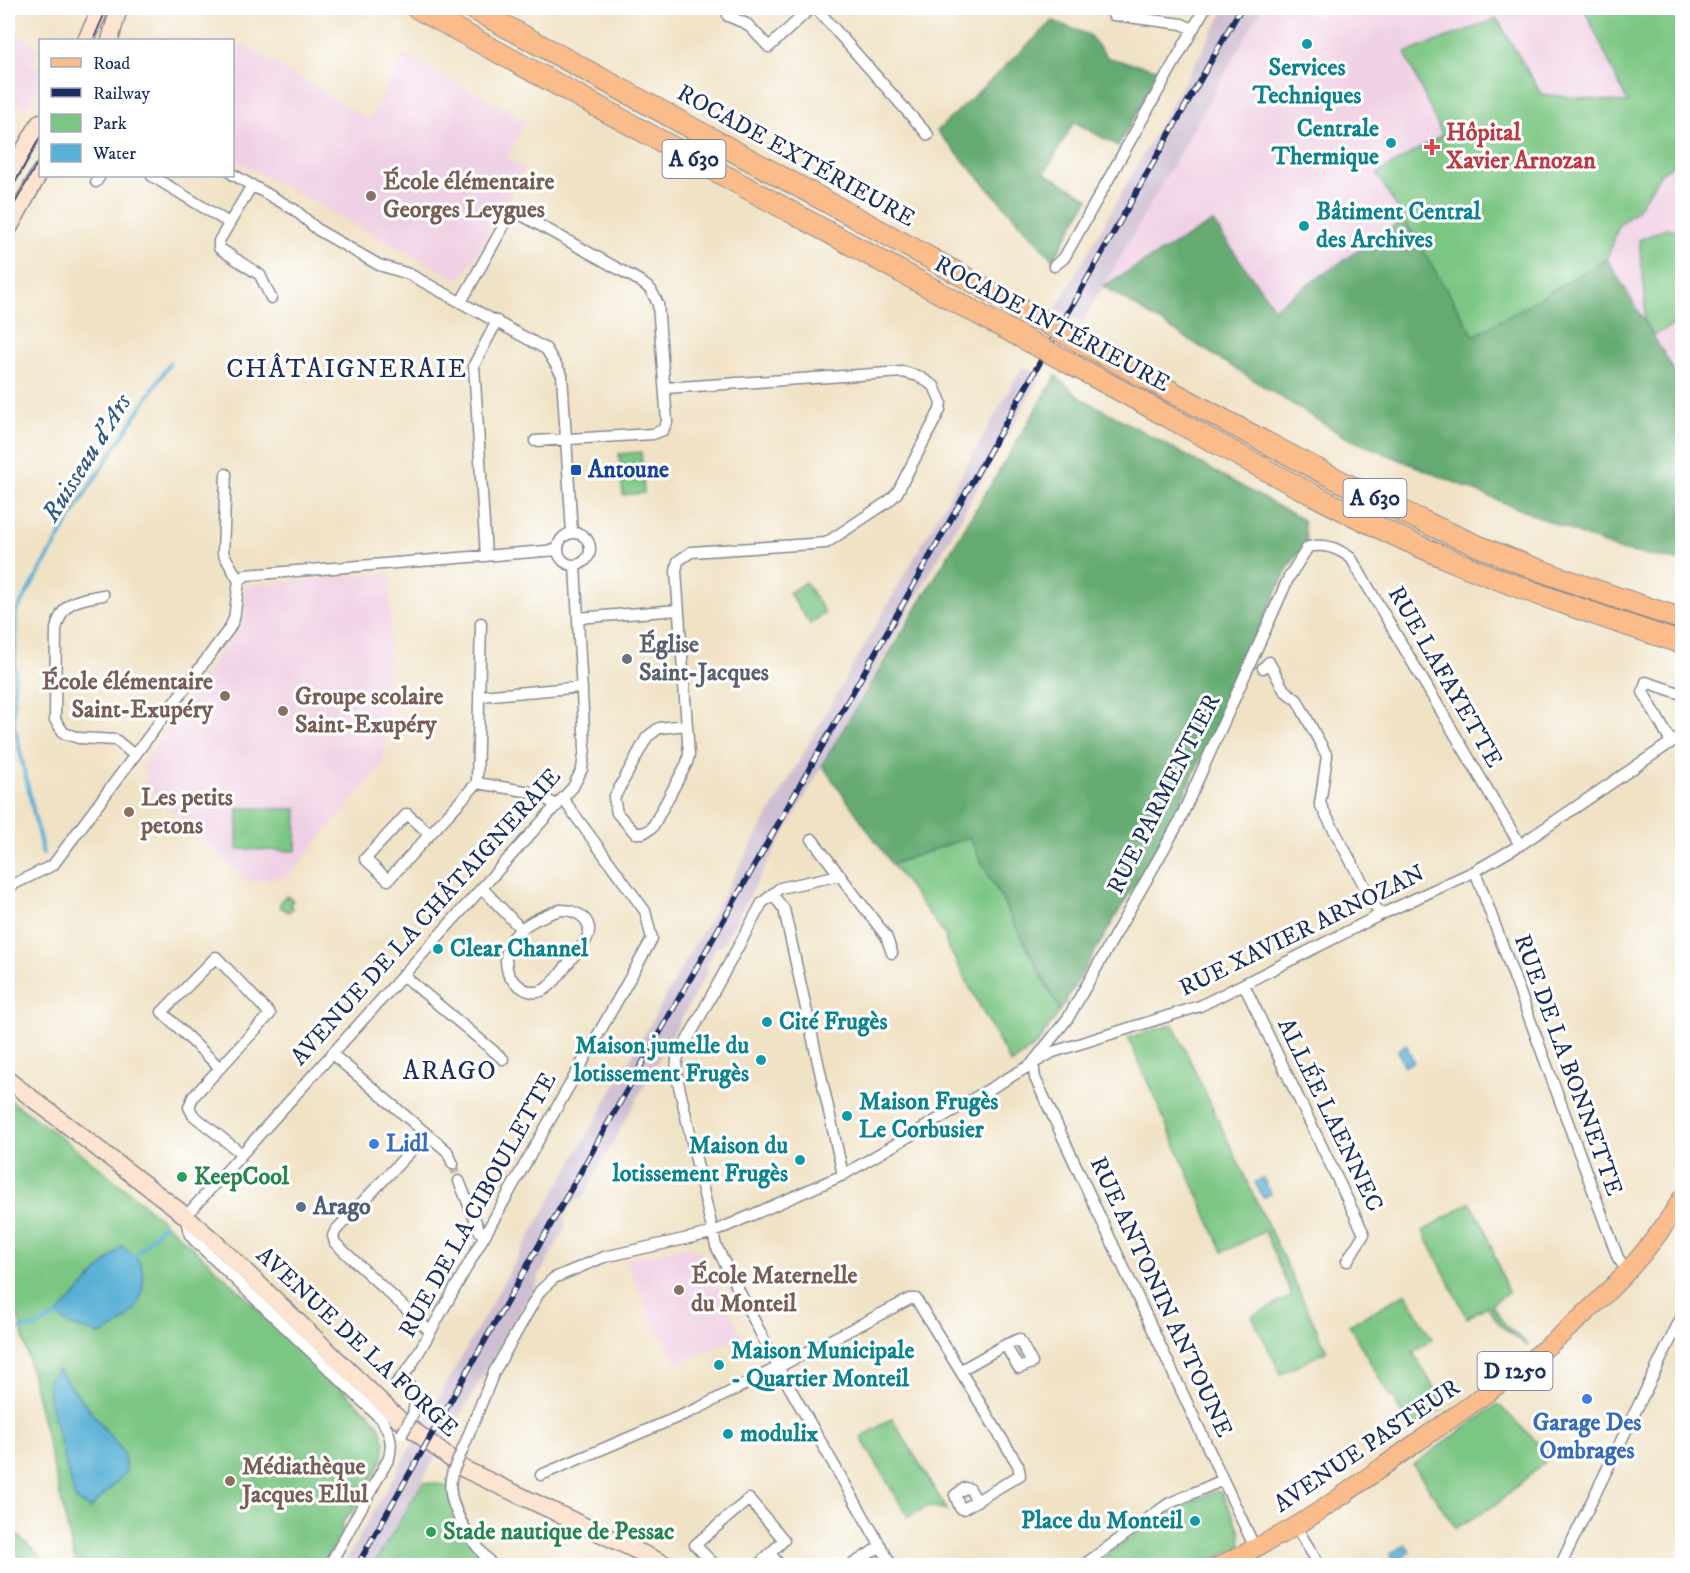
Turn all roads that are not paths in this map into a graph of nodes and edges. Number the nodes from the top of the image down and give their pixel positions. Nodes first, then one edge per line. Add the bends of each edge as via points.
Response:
1 (101, 8) edge
2 (119, 8) edge
3 (417, 8) edge
4 (472, 8) edge
5 (811, 8) edge
6 (816, 8) edge
7 (1205, 8) edge
8 (1113, 15) dead end
9 (728, 16) dead end
10 (1192, 29) junction
11 (86, 39) edge
12 (110, 39) edge
13 (39, 124) edge
14 (928, 135) dead end
15 (39, 174) edge
16 (234, 175) edge
17 (154, 177) edge
18 (8, 178) edge
19 (252, 185) junction
20 (230, 223) junction
21 (8, 230) edge
22 (1054, 266) dead end
23 (271, 298) dead end
24 (461, 302) junction
25 (497, 321) junction
26 (665, 388) junction
27 (565, 439) junction
28 (535, 441) dead end
29 (226, 474) dead end
30 (573, 533) junction
31 (1321, 544) joint
32 (558, 550) junction
33 (486, 556) junction
34 (575, 565) junction
35 (239, 580) junction
36 (103, 595) dead end
37 (678, 610) junction
38 (578, 618) junction
39 (1683, 619) edge
40 (481, 623) dead end
41 (1683, 643) edge
42 (1263, 668) dead end
43 (582, 687) junction
44 (1683, 694) edge
45 (481, 696) junction
46 (686, 725) junction
47 (1683, 735) edge
48 (1671, 742) junction
49 (134, 755) junction
50 (477, 783) junction
51 (560, 803) junction
52 (430, 834) junction
53 (812, 839) dead end
54 (1520, 845) junction
55 (1475, 871) junction
56 (840, 875) junction
57 (8, 887) edge
58 (482, 888) junction
59 (772, 894) junction
60 (1380, 915) junction
61 (520, 928) junction
62 (892, 953) dead end
63 (404, 975) junction
64 (1244, 985) junction
65 (332, 1054) junction
66 (503, 1059) dead end
67 (1034, 1062) junction
68 (220, 1068) junction
69 (8, 1080) edge
70 (427, 1134) junction
71 (242, 1154) junction
72 (453, 1164) tunnel mouth
73 (843, 1175) junction
74 (459, 1181) tunnel mouth
75 (1683, 1198) edge
76 (185, 1217) junction
77 (711, 1233) junction
78 (485, 1235) junction
79 (1347, 1261) dead end
80 (1627, 1270) junction
81 (1683, 1316) edge
82 (430, 1331) junction
83 (1005, 1345) dead end
84 (779, 1369) junction
85 (961, 1370) junction
86 (403, 1376) junction
87 (395, 1385) dead end
88 (397, 1437) junction
89 (541, 1475) dead end
90 (1223, 1480) junction
91 (976, 1501) dead end
92 (1296, 1527) junction
93 (881, 1546) junction
94 (1255, 1548) junction
95 (770, 1554) junction
96 (1095, 1562) edge
97 (329, 1566) edge
98 (493, 1566) edge
99 (669, 1566) edge
100 (716, 1566) edge
101 (757, 1566) edge
102 (781, 1566) edge
103 (850, 1566) edge
104 (892, 1566) edge
105 (1082, 1566) edge
106 (1218, 1566) edge
107 (1320, 1566) edge
108 (1560, 1566) edge

1 - 11 main road
2 - 12 main road
3 - 41 highway, ROCADE INTÉRIEURE / A 630, bridge via 1343,509 1458,563 1570,607
4 - 39 highway, ROCADE EXTÉRIEURE / A 630, bridge via 1355,489 1583,587
5 - 9 street via 769,47 747,24
6 - 14 street
7 - 10 street
8 - 10 street via 1182,24
10 - 22 street via 1064,258
13 - 18 main road
15 - 21 main road
16 - 19 street
17 - 20 street
19 - 20 street
19 - 24 street via 373,262 402,271
20 - 23 street via 219,242 220,251 260,275
24 - 25 street
24 - 26 street via 508,218 521,213 651,290 658,304
25 - 27 street via 539,344 557,363 562,375
25 - 33 street via 474,365
26 - 27 street via 667,422 658,433
26 - 37 street via 903,372 927,380 941,402 939,417 889,501 826,543 691,552 678,561
27 - 28 street
27 - 30 street
29 - 35 street via 223,554
30 - 32 street via 562,539
30 - 34 street via 582,535 589,548 587,557
31 - 54 street, RUE LAFAYETTE via 1351,558
31 - 67 street, RUE PARMENTIER via 1308,547 1289,577 1178,824 1068,1018
32 - 33 street
32 - 34 street via 563,561
33 - 35 street via 255,573
34 - 38 street, AVENUE DE LA CHÂTAIGNERAIE
35 - 49 street via 229,629
36 - 49 street via 74,600 59,615 55,720 64,733 116,740
37 - 38 street
37 - 46 street
38 - 43 street, AVENUE DE LA CHÂTAIGNERAIE
40 - 45 street
42 - 60 street via 1269,662 1284,690 1297,700 1327,756 1320,804
43 - 45 street
43 - 51 street, AVENUE DE LA CHÂTAIGNERAIE via 585,759 579,778
44 - 48 street via 1646,682 1643,692
45 - 50 street
46 - 46 street via 659,728 647,737 614,798 617,813 635,833 652,828 687,763
47 - 48 street, RUE XAVIER ARNOZAN
48 - 54 street, RUE XAVIER ARNOZAN
49 - 57 street via 53,865
50 - 51 street via 537,793
50 - 52 street
51 - 58 street, AVENUE DE LA CHÂTAIGNERAIE
51 - 78 street, RUE DE LA CIBOULETTE via 645,911 652,939
52 - 52 street via 388,880 365,859 407,814
53 - 56 street
54 - 55 street, RUE XAVIER ARNOZAN
55 - 60 street, RUE XAVIER ARNOZAN
55 - 80 street, RUE DE LA BONNETTE via 1618,1258
56 - 59 street via 780,888
56 - 62 street via 886,936
58 - 61 street
58 - 63 street, AVENUE DE LA CHÂTAIGNERAIE
59 - 73 street via 784,909
59 - 77 street via 762,903 677,1059 676,1073
60 - 64 street, RUE XAVIER ARNOZAN
61 - 61 street via 507,949 508,972 518,985 532,992 550,988 588,933 585,920 567,910 544,915
63 - 65 street, AVENUE DE LA CHÂTAIGNERAIE
63 - 66 street
64 - 67 street, RUE XAVIER ARNOZAN via 1200,1006 1053,1052
64 - 79 street, ALLÉE LAENNEC via 1364,1234
65 - 70 street
65 - 71 street, AVENUE DE LA CHÂTAIGNERAIE
67 - 73 street, RUE XAVIER ARNOZAN
67 - 90 street, RUE ANTONIN ANTOUNE via 1035,1078
68 - 68 street via 162,1012 216,957 270,1014
68 - 71 street via 193,1097 189,1107 193,1115
69 - 76 main road, AVENUE DE LA FORGE
70 - 72 street via 447,1151
70 - 82 street via 333,1236 335,1243
71 - 76 street, AVENUE DE LA CHÂTAIGNERAIE
73 - 77 street, RUE XAVIER ARNOZAN
74 - 78 street via 480,1232
75 - 80 main road, AVENUE PASTEUR / D 1250
76 - 88 street via 194,1240
76 - 99 main road, AVENUE DE LA FORGE via 438,1452 464,1469
77 - 84 street
77 - 98 street, RUE XAVIER ARNOZAN, bridge via 604,1257 554,1278 540,1291 494,1372 449,1486 454,1507
78 - 82 street, RUE DE LA CIBOULETTE
80 - 92 main road, AVENUE PASTEUR / D 1250 via 1580,1317 1500,1383
81 - 108 street
82 - 86 street, RUE DE LA CIBOULETTE
83 - 85 street
84 - 85 street via 916,1299
84 - 89 street via 699,1408
84 - 93 street
85 - 91 street via 1018,1465 1020,1475
86 - 87 street, RUE DE LA CIBOULETTE
86 - 88 street, bridge via 416,1396 413,1414
88 - 97 street via 383,1472
90 - 94 street, RUE ANTONIN ANTOUNE
90 - 96 street via 1168,1504
92 - 94 main road, AVENUE PASTEUR / D 1250
92 - 107 street
93 - 103 street
93 - 104 street
94 - 106 main road, AVENUE PASTEUR / D 1250
95 - 100 street via 784,1540 749,1499 695,1545
95 - 101 street
95 - 102 street
96 - 105 street

